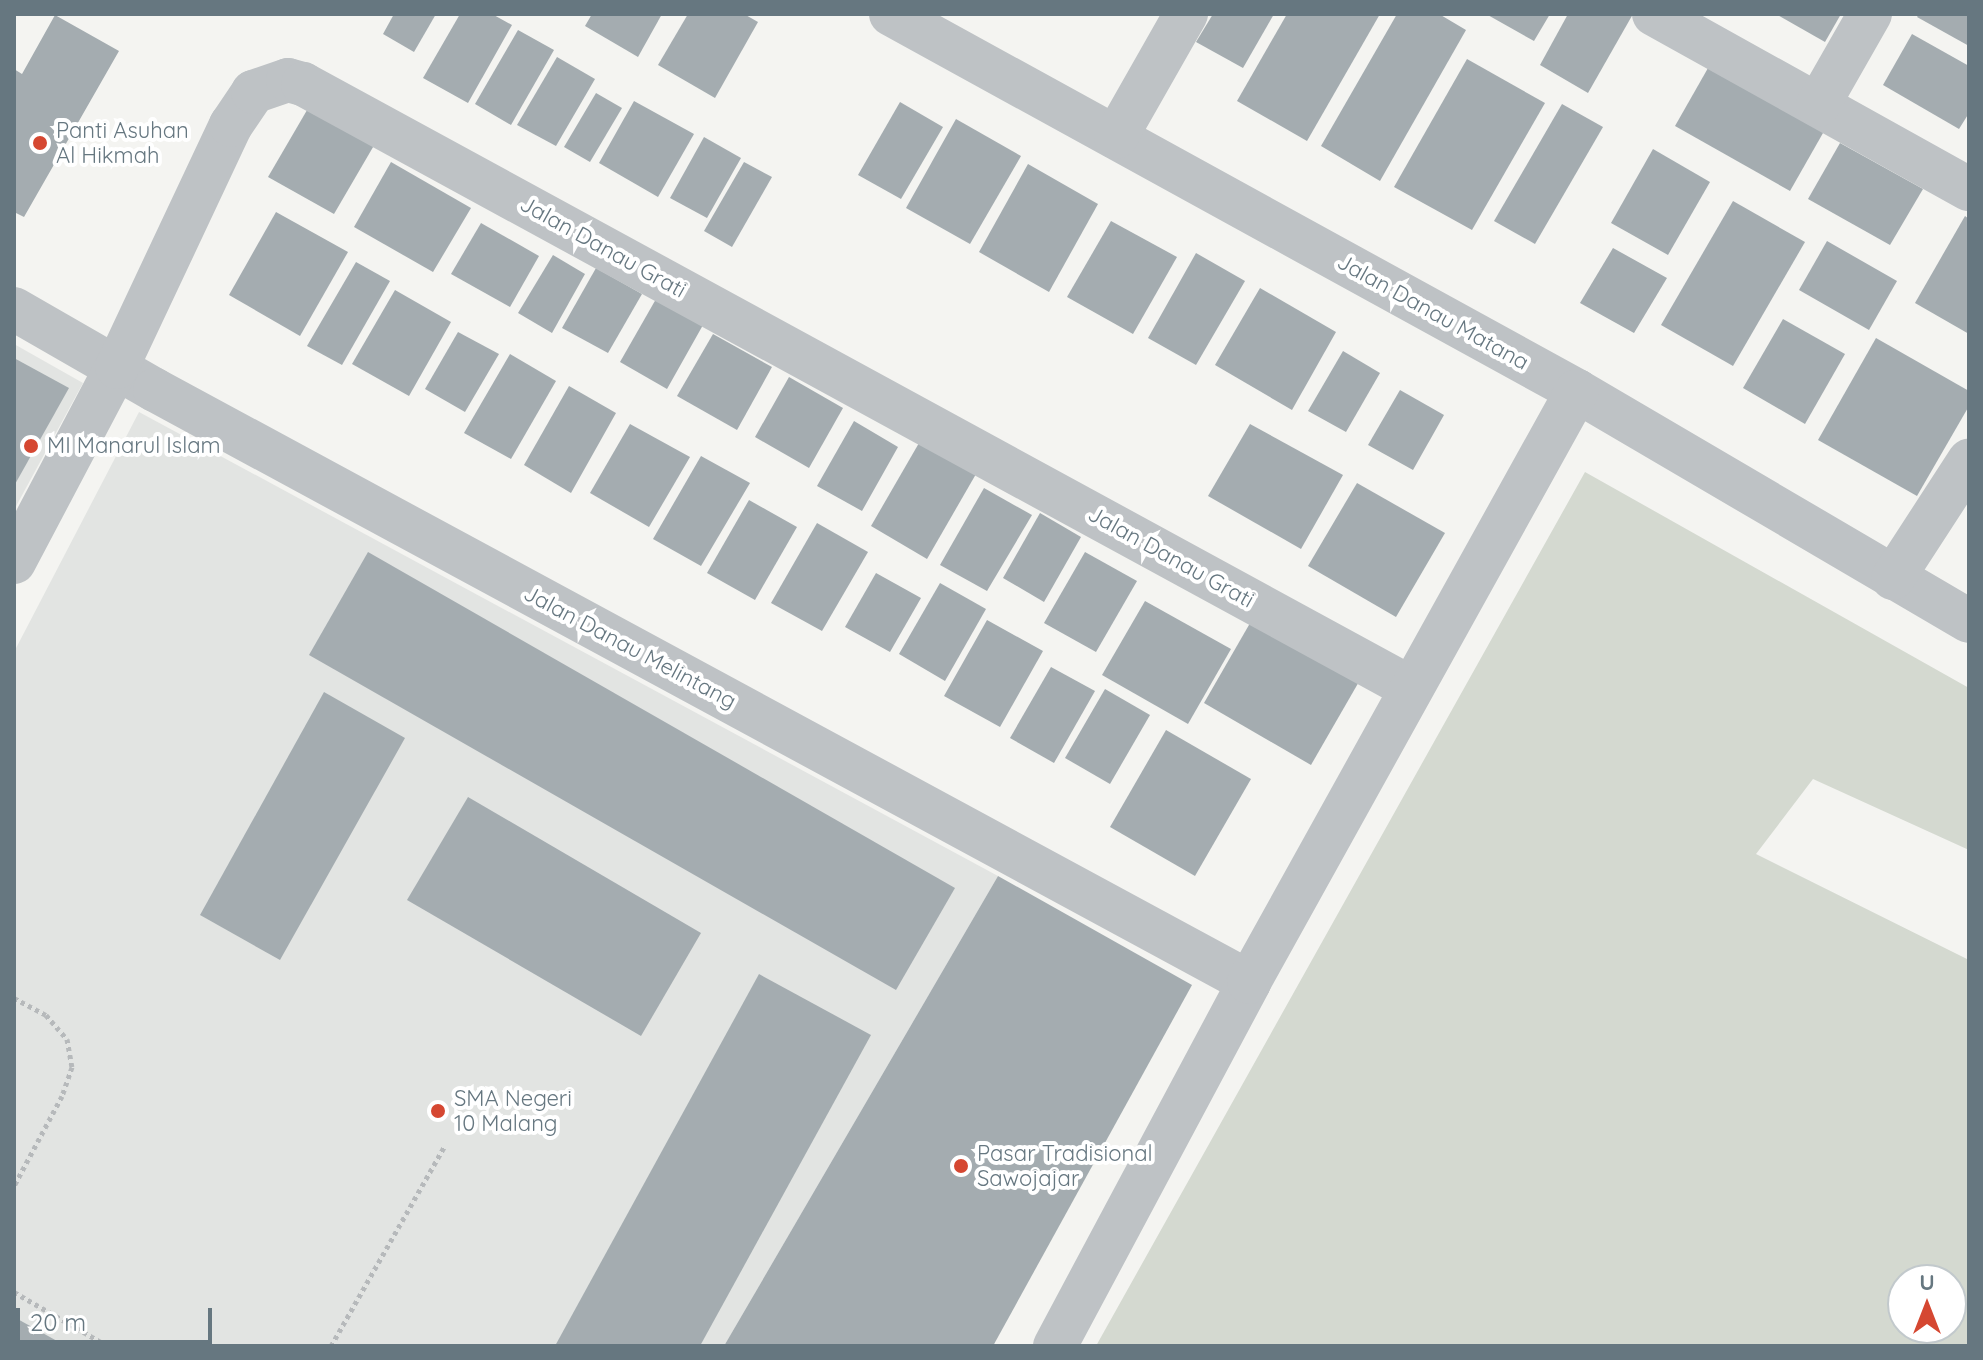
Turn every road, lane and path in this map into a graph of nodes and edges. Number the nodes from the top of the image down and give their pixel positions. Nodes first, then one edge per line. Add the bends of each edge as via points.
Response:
1 (891, 14) edge
2 (1186, 14) edge
3 (1654, 14) edge
4 (1870, 14) edge
5 (1818, 105) junction
6 (1116, 137) junction
7 (1969, 189) edge
8 (14, 309) edge
9 (117, 367) junction
10 (1577, 391) junction
11 (1969, 461) edge
12 (14, 562) edge
13 (1893, 578) junction
14 (1969, 621) edge
15 (1411, 688) junction
16 (1249, 982) junction
17 (14, 998) edge
18 (445, 1145) dead end
19 (14, 1186) edge
20 (14, 1292) edge
21 (108, 1346) edge
22 (331, 1346) edge
23 (1055, 1346) edge

1 - 6 street, Jalan Danau Matana
2 - 6 street
3 - 5 street
4 - 5 street
5 - 7 street
6 - 10 street, Jalan Danau Matana
8 - 9 street, Jalan Danau Melintang
9 - 12 street, Jalan Danau Grati
9 - 15 street, Jalan Danau Grati via 231,125 253,92 288,80
9 - 16 street, Jalan Danau Melintang
10 - 13 street, Jalan Danau Matana
10 - 15 street
11 - 13 street
13 - 14 street, Jalan Danau Matana
15 - 16 street
16 - 23 street
17 - 19 path via 46,1015 67,1039 72,1067
18 - 22 path
20 - 21 path

